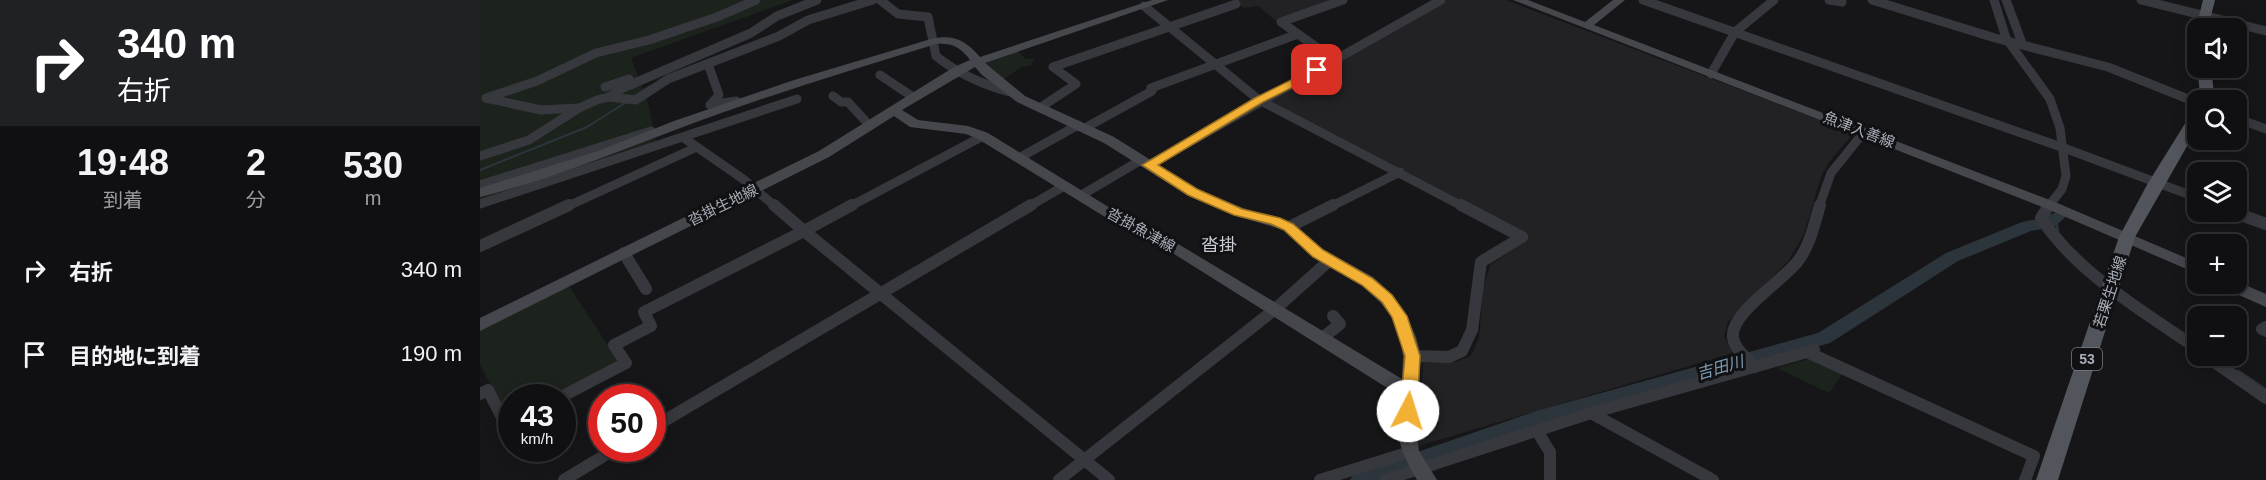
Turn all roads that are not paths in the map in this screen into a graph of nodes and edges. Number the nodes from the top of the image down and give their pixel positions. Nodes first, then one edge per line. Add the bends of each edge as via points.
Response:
1 (756, 0) edge
2 (817, 0) edge
3 (873, 0) edge
4 (880, 0) edge
5 (1163, 0) edge
6 (1343, 0) edge
7 (1441, 0) edge
8 (1518, 0) edge
9 (1620, 0) edge
10 (1643, 0) edge
11 (1774, 0) edge
12 (1829, 0) edge
13 (1872, 0) edge
14 (1994, 0) edge
15 (2006, 0) edge
16 (2141, 0) edge
17 (2209, 0) edge
18 (1842, 2) dead end
19 (1147, 4) edge
20 (1236, 4) dead end
21 (2192, 18) edge
22 (2204, 18) edge
23 (1586, 26) junction
24 (1169, 27) junction
25 (2247, 28) edge
26 (2266, 31) edge
27 (1735, 33) junction
28 (1298, 34) junction
29 (935, 41) junction
30 (2008, 41) junction
31 (2022, 43) junction
32 (717, 46) junction
33 (978, 61) junction
34 (1336, 61) junction
35 (1216, 63) junction
36 (708, 64) junction
37 (958, 70) junction
38 (1711, 74) junction
39 (880, 75) dead end
40 (605, 87) dead end
41 (782, 89) junction
42 (1011, 92) junction
43 (833, 96) dead end
44 (609, 97) junction
45 (913, 97) junction
46 (483, 98) edge
47 (797, 99) dead end
48 (2187, 99) edge
49 (1259, 100) junction
50 (1041, 107) junction
51 (579, 108) junction
52 (893, 110) junction
53 (2247, 122) edge
54 (679, 124) junction
55 (870, 126) junction
56 (1081, 127) junction
57 (2266, 129) edge
58 (1864, 132) junction
59 (2187, 132) edge
60 (983, 136) junction
61 (684, 138) junction
62 (697, 147) junction
63 (2064, 148) junction
64 (480, 156) edge
65 (1019, 158) junction
66 (1145, 163) junction
67 (1400, 172) junction
68 (2156, 183) junction
69 (480, 185) edge
70 (1064, 186) junction
71 (755, 189) junction
72 (480, 193) edge
73 (2187, 194) edge
74 (1080, 196) junction
75 (480, 204) edge
76 (2050, 205) junction
77 (2247, 217) edge
78 (2266, 224) edge
79 (1289, 227) junction
80 (804, 231) junction
81 (2127, 237) junction
82 (480, 246) edge
83 (624, 253) junction
84 (1330, 260) junction
85 (2187, 264) edge
86 (2112, 287) junction
87 (646, 289) dead end
88 (2247, 292) edge
89 (880, 293) junction
90 (2266, 301) edge
91 (1274, 310) junction
92 (1332, 316) dead end
93 (480, 325) edge
94 (2266, 327) edge
95 (2266, 331) edge
96 (1321, 339) junction
97 (2187, 341) edge
98 (1412, 356) junction
99 (2220, 366) edge
100 (1754, 367) junction
101 (576, 389) edge
102 (1410, 393) junction
103 (480, 394) edge
104 (2266, 398) edge
105 (498, 409) edge
106 (1591, 413) junction
107 (666, 420) edge
108 (1537, 431) junction
109 (1084, 459) junction
110 (594, 462) edge
111 (1417, 464) edge
112 (564, 480) edge
113 (1059, 480) edge
114 (1109, 480) edge
115 (1320, 480) edge
116 (1385, 480) edge
117 (1550, 480) edge
118 (1713, 480) edge
119 (2025, 480) edge
120 (2046, 480) edge

1 - 46 street via 649,40 596,53 545,78
2 - 32 street
3 - 36 street via 817,16
4 - 29 street via 892,14 928,17
5 - 19 main road
6 - 28 street via 1281,22
7 - 34 street
8 - 23 main road, 魚津入善線
9 - 23 main road
10 - 27 street
11 - 27 street
12 - 18 street
13 - 30 street
14 - 30 street
15 - 31 street
16 - 21 street
17 - 22 main road
19 - 24 street
19 - 33 main road
20 - 24 street
23 - 38 main road, 魚津入善線
24 - 35 street
24 - 50 street via 1053,67 1076,84
25 - 26 street
27 - 38 street
27 - 63 street
28 - 34 street
28 - 35 street
29 - 33 main road via 963,44
29 - 37 street via 936,56
29 - 41 main road
30 - 31 street
30 - 63 street via 2051,100
31 - 48 street via 2108,67
32 - 40 street
32 - 44 street
33 - 37 main road
33 - 42 main road
34 - 49 street
35 - 49 street
35 - 56 street via 1151,88 1152,91
36 - 41 street via 719,95 711,106
36 - 44 street via 630,99
37 - 42 street via 993,88
37 - 45 main road, 沓掛生地線
38 - 58 main road, 魚津入善線
39 - 45 street
41 - 54 main road
42 - 50 main road
43 - 55 street via 848,102
44 - 51 street
45 - 52 main road, 沓掛生地線
46 - 51 street via 541,111
47 - 61 street
49 - 66 street
49 - 67 street
50 - 56 main road
51 - 64 street via 529,140
52 - 55 main road, 沓掛生地線
52 - 60 main road, 沓掛魚津線 via 915,124 968,130
53 - 57 street
54 - 69 street
54 - 72 main road via 603,154
55 - 71 main road, 沓掛生地線
56 - 65 street
56 - 66 main road
58 - 76 main road, 魚津入善線
58 - 100 street via 1828,180 1809,242 1797,262 1741,316 1733,330 1733,340
59 - 68 main road, 若栗生地線 / 53
60 - 65 main road, 沓掛魚津線
60 - 80 street
61 - 62 street
61 - 75 street
62 - 71 street
62 - 82 street
63 - 68 street
63 - 76 street via 2065,183
65 - 70 main road, 沓掛魚津線
66 - 74 street
66 - 79 main road via 1192,192 1238,212
67 - 79 street
67 - 98 street via 1522,237 1481,262 1471,338 1464,352 1455,356
68 - 73 street
68 - 81 main road, 若栗生地線 / 53
70 - 74 main road, 沓掛魚津線
70 - 89 street
71 - 80 street
71 - 83 main road, 沓掛生地線
74 - 91 main road, 沓掛魚津線 via 1160,239
76 - 81 main road, 魚津入善線
76 - 86 street via 2041,218 2046,228
77 - 78 street
79 - 84 main road
80 - 89 street
80 - 101 street via 644,312 651,326 614,345 626,363
81 - 85 main road, 魚津入善線
81 - 86 main road, 若栗生地線 / 53
83 - 87 street
83 - 93 main road, 沓掛生地線
84 - 91 street
84 - 98 main road via 1367,281 1387,299 1399,316
86 - 97 street
86 - 120 main road, 若栗生地線 / 53
88 - 90 main road
89 - 107 street
89 - 109 street
91 - 96 main road, 沓掛魚津線
91 - 109 street
92 - 96 street via 1340,324
94 - 95 street via 2262,329
96 - 102 main road, 沓掛魚津線
98 - 102 main road
99 - 104 street
100 - 106 street
100 - 119 street via 1810,351 2034,456
102 - 111 main road via 1407,430
103 - 105 street via 488,390
106 - 108 street
106 - 118 street
108 - 111 street
108 - 117 street via 1550,452
109 - 113 street
109 - 114 street
110 - 112 street
111 - 115 street
111 - 116 street

